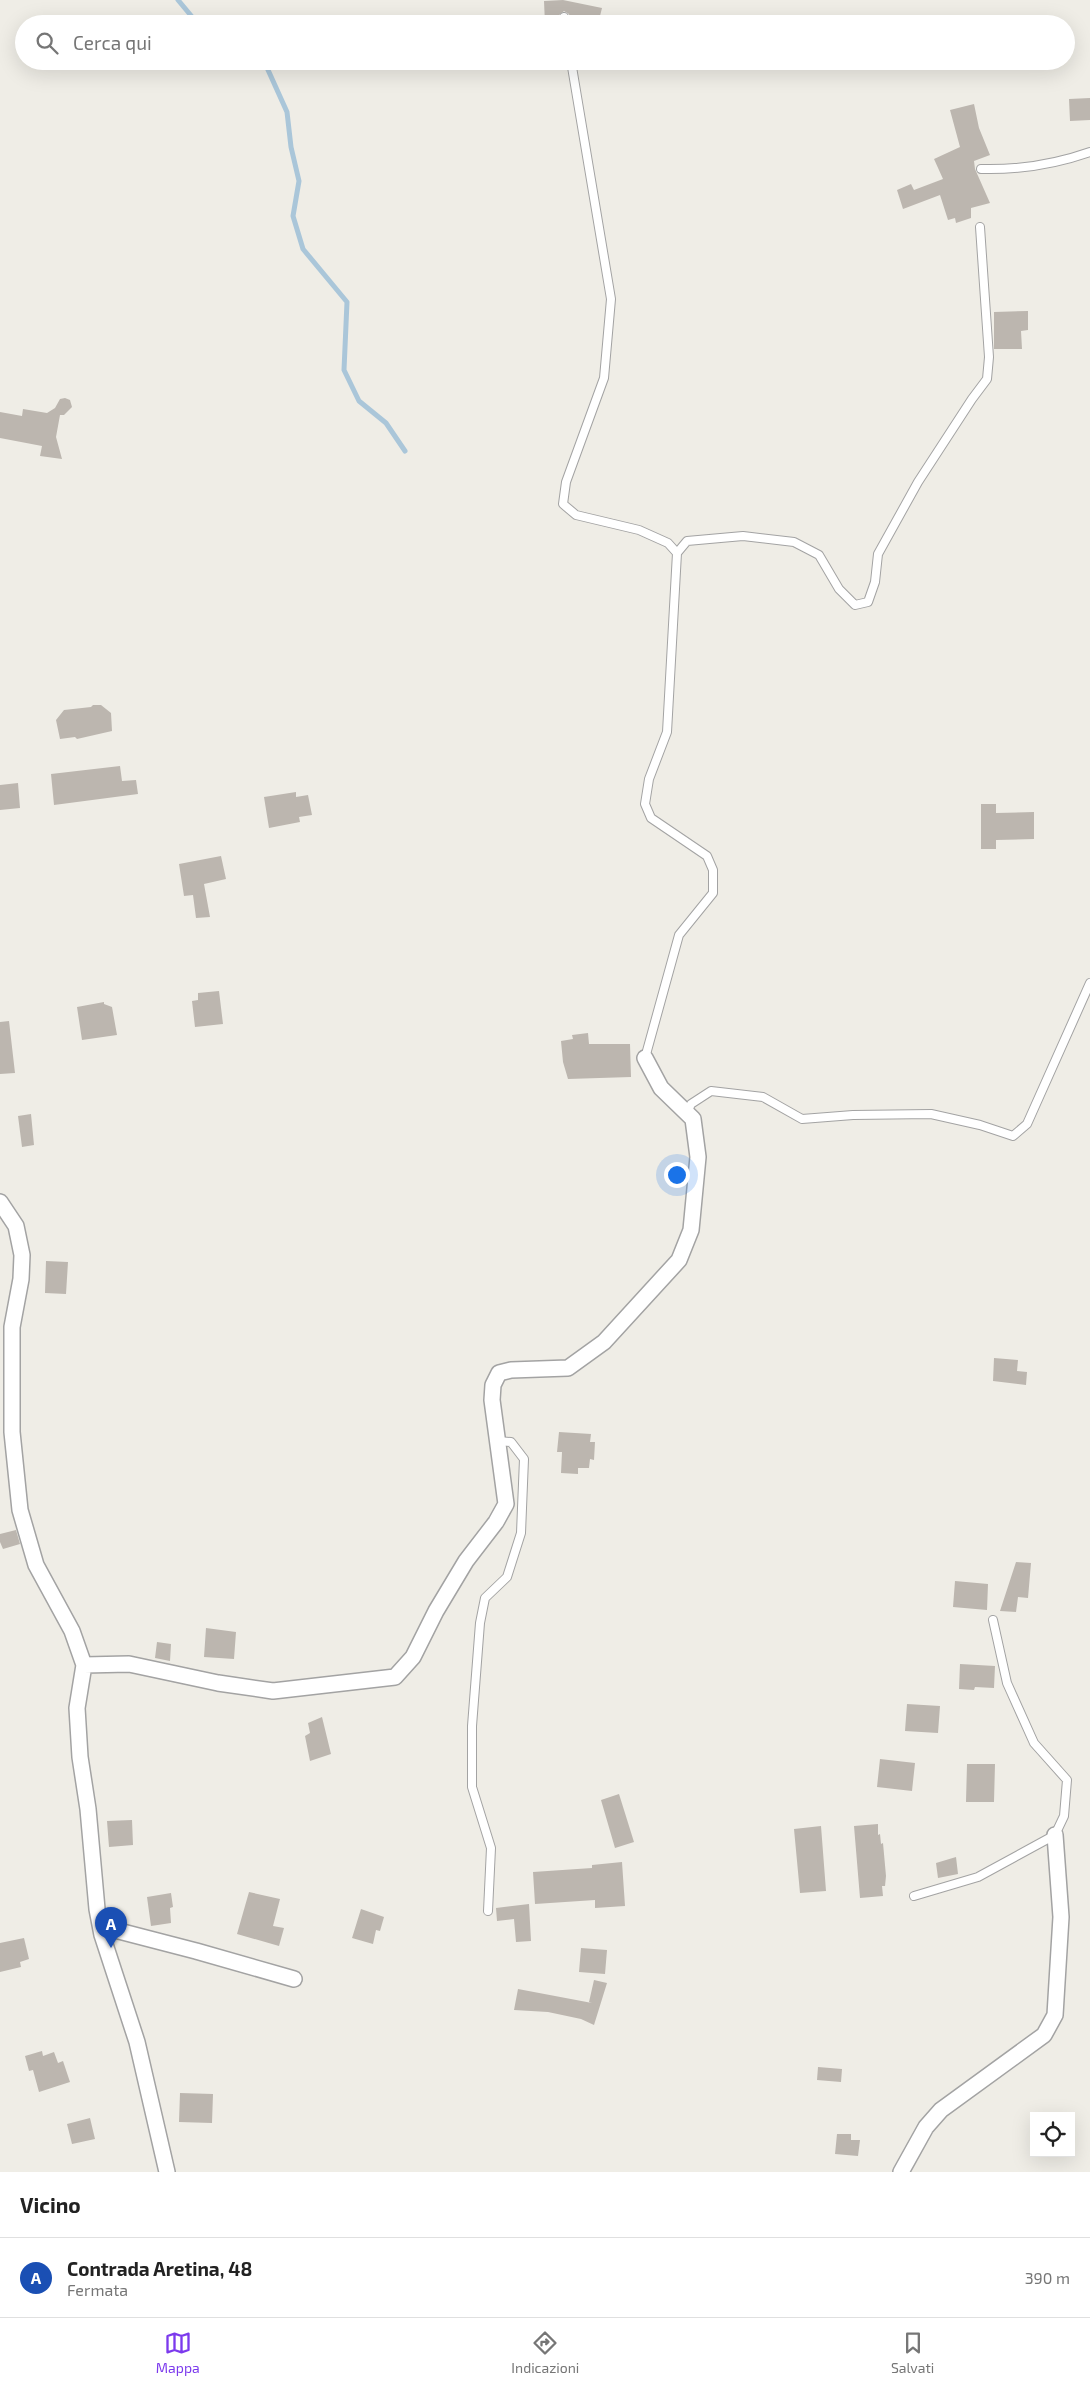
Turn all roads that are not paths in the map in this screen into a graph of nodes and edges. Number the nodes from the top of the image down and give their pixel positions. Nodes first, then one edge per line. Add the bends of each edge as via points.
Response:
1 (573, 70) edge
2 (1090, 152) edge
3 (980, 169) dead end
4 (980, 227) dead end
5 (677, 554) junction
6 (1090, 983) edge
7 (645, 1058) joint
8 (687, 1113) junction
9 (0, 1202) edge
10 (498, 1441) junction
11 (994, 1620) dead end
12 (84, 1665) junction
13 (1055, 1835) junction
14 (914, 1896) dead end
15 (488, 1911) dead end
16 (101, 1929) junction
17 (294, 1979) dead end
18 (167, 2172) edge
19 (901, 2172) edge

1 - 5 lane via 611,299 604,378 566,482 563,504 576,515 639,530 668,543
2 - 3 lane via 1006,170
4 - 5 lane via 989,357 987,379 918,482 878,554 875,582 868,602 855,605 839,590 819,555 794,542 743,536 687,541
5 - 7 lane via 667,732 649,779 645,804 651,818 707,856 713,870 713,893 679,935
6 - 8 lane via 1027,1124 1013,1136 931,1114 802,1118 763,1097 712,1091 691,1104
7 - 8 street via 661,1088
8 - 10 street via 693,1119 698,1157 691,1230 679,1260 604,1342 568,1368 499,1373 493,1385 492,1400
9 - 12 street via 16,1226 22,1255 12,1327 12,1432 20,1510 36,1565 72,1631
10 - 12 street via 506,1504 461,1569 414,1657 396,1677 273,1691 129,1664
10 - 15 lane via 511,1442 524,1458 521,1533 507,1577 485,1598 479,1632 472,1726 472,1787 491,1848
11 - 13 lane via 1007,1683 1034,1743 1067,1780 1064,1816
12 - 16 street via 77,1708 80,1758 88,1809 96,1909
13 - 14 lane via 978,1876
13 - 19 street via 1061,1917 1055,2015 1044,2034 941,2110 926,2127
16 - 17 street via 196,1950
16 - 18 street via 137,2042

